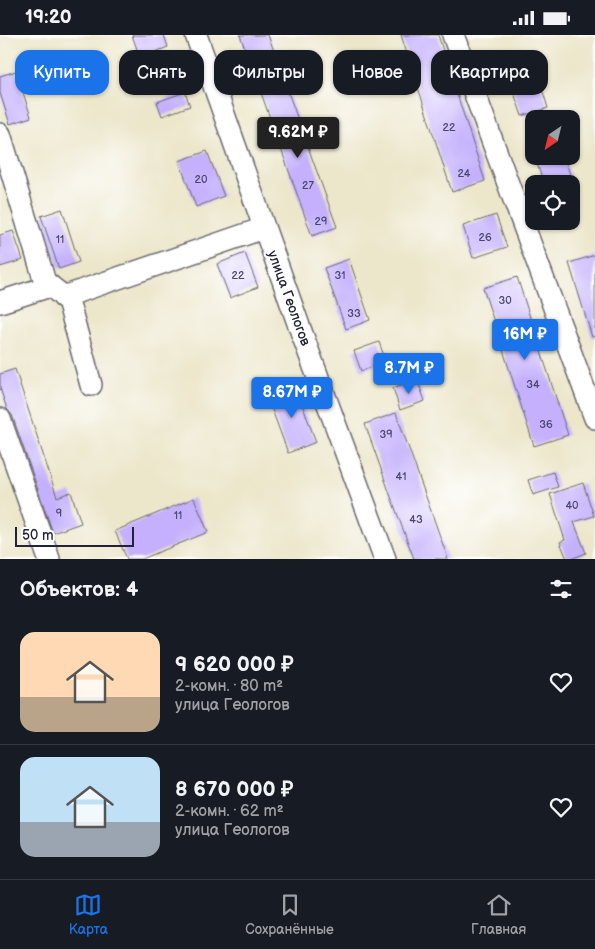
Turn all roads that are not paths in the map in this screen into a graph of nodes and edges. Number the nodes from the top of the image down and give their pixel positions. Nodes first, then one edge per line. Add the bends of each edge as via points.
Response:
1 (196, 35) edge
2 (452, 35) edge
3 (0, 134) edge
4 (264, 228) junction
5 (57, 291) junction
6 (0, 302) edge
7 (91, 385) dead end
8 (595, 418) edge
9 (0, 419) edge
10 (49, 559) edge
11 (385, 559) edge

1 - 4 street, улица Геологов
2 - 8 street
3 - 5 street via 46,282
4 - 5 street
4 - 11 street, улица Геологов
5 - 6 street
5 - 7 street via 68,300
9 - 10 street

